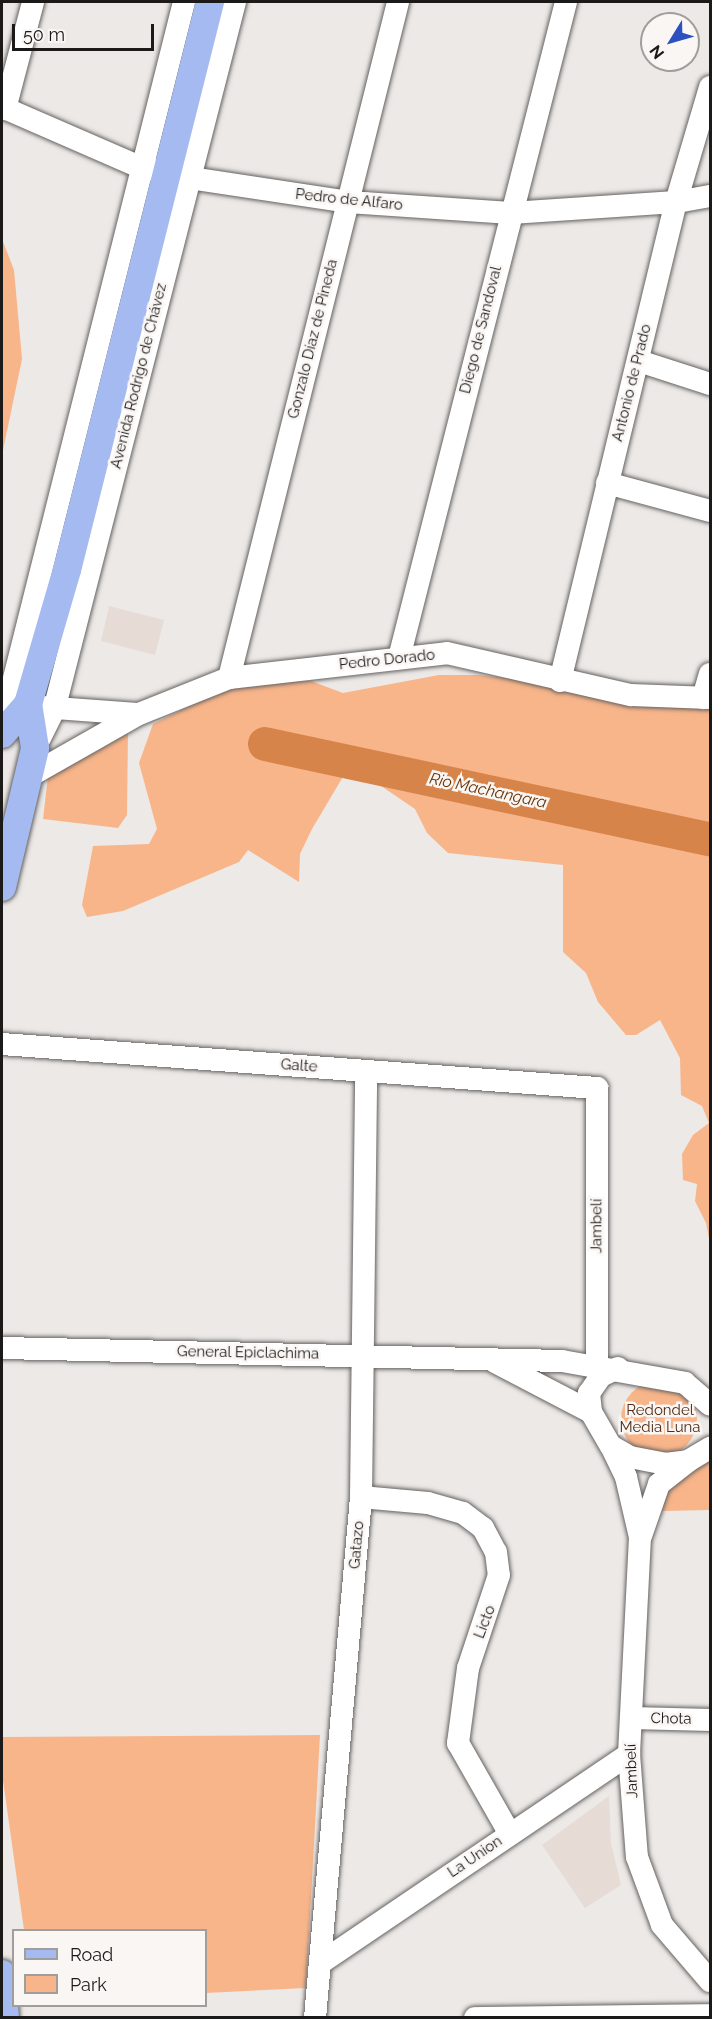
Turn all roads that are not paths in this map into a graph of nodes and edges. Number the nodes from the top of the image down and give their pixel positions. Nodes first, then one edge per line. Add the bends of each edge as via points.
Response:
1 (33, 2) edge
2 (184, 2) edge
3 (210, 2) edge
4 (235, 2) edge
5 (398, 2) edge
6 (566, 2) edge
7 (711, 87) edge
8 (3, 108) edge
9 (166, 173) junction
10 (711, 196) edge
11 (348, 202) junction
12 (676, 202) junction
13 (511, 213) junction
14 (639, 360) junction
15 (711, 384) edge
16 (607, 483) junction
17 (711, 511) edge
18 (399, 658) junction
19 (711, 674) edge
20 (229, 678) junction
21 (560, 681) junction
22 (707, 698) edge
23 (41, 707) junction
24 (139, 714) junction
25 (2, 726) edge
26 (2, 734) edge
27 (28, 777) junction
28 (2, 887) edge
29 (2, 1044) edge
30 (366, 1071) junction
31 (597, 1088) joint
32 (2, 1348) edge
33 (364, 1356) junction
34 (494, 1361) junction
35 (607, 1366) junction
36 (685, 1383) junction
37 (711, 1388) edge
38 (711, 1405) edge
39 (591, 1412) junction
40 (709, 1445) edge
41 (611, 1446) junction
42 (688, 1461) junction
43 (361, 1497) junction
44 (640, 1537) junction
45 (632, 1718) junction
46 (711, 1720) edge
47 (629, 1754) junction
48 (510, 1834) junction
49 (322, 1962) junction
50 (2, 1974) edge
51 (711, 1981) edge
52 (711, 2015) edge
53 (502, 2017) edge
54 (5, 2018) edge
55 (315, 2018) edge
56 (475, 2018) edge

1 - 8 street
2 - 9 street, Avenida Rodrigo de Chávez
3 - 9 main road, Avenida Rodrigo de Chávez
4 - 9 street, Avenida Rodrigo de Chávez
5 - 11 street, Gonzalo Díaz de Pineda
6 - 13 street, Diego de Sandoval
7 - 12 street, Antonio de Prado
8 - 9 street, Pedro de Alfaro
9 - 11 street, Pedro de Alfaro
9 - 23 main road, Avenida Rodrigo de Chávez via 67,570
9 - 25 street, Avenida Rodrigo de Chávez
10 - 12 street, Pedro de Alfaro
11 - 13 street, Pedro de Alfaro
11 - 20 street, Gonzalo Díaz de Pineda
12 - 13 street, Pedro de Alfaro
12 - 14 street, Antonio de Prado
13 - 18 street, Diego de Sandoval
14 - 15 street
14 - 16 street, Antonio de Prado
16 - 17 street
16 - 21 street, Antonio de Prado
18 - 20 street, Pedro Dorado
18 - 21 street, Pedro Dorado via 447,653
19 - 22 street
20 - 24 street, Pedro Dorado
21 - 22 street, Pedro Dorado via 631,695
23 - 24 street, Pedro Dorado
23 - 26 main road, Avenida Rodrigo de Chávez
23 - 27 main road, Avenida Rodrigo de Chávez
24 - 27 street, Pedro Dorado
27 - 28 main road, Avenida Rodrigo de Chávez
29 - 30 street, Galte
30 - 31 street, Galte
30 - 33 street, Gatazo
31 - 35 street, Jambelí
32 - 33 street, General Epiclachima
33 - 34 street, General Epiclachima
33 - 43 street, Gatazo
34 - 35 street, General Epiclachima via 540,1359
34 - 39 street, General Epiclachima
35 - 36 street
35 - 39 street via 589,1393
36 - 37 street
36 - 38 street
39 - 41 street
40 - 42 street
41 - 42 street via 630,1457 665,1464
41 - 44 street, Jambelí via 626,1478
42 - 44 street, Jambelí via 659,1484
43 - 48 street, Licto via 428,1503 463,1513 483,1528 496,1552 499,1575 468,1668 458,1743
43 - 49 street, Gatazo
44 - 45 street, Jambelí
45 - 46 street, Chota
45 - 47 street, Jambelí
47 - 48 street, La Union
47 - 51 street, Jambelí via 637,1857 662,1925
48 - 49 street, La Union
49 - 55 street, Gatazo
50 - 54 main road
52 - 53 street
53 - 56 street

